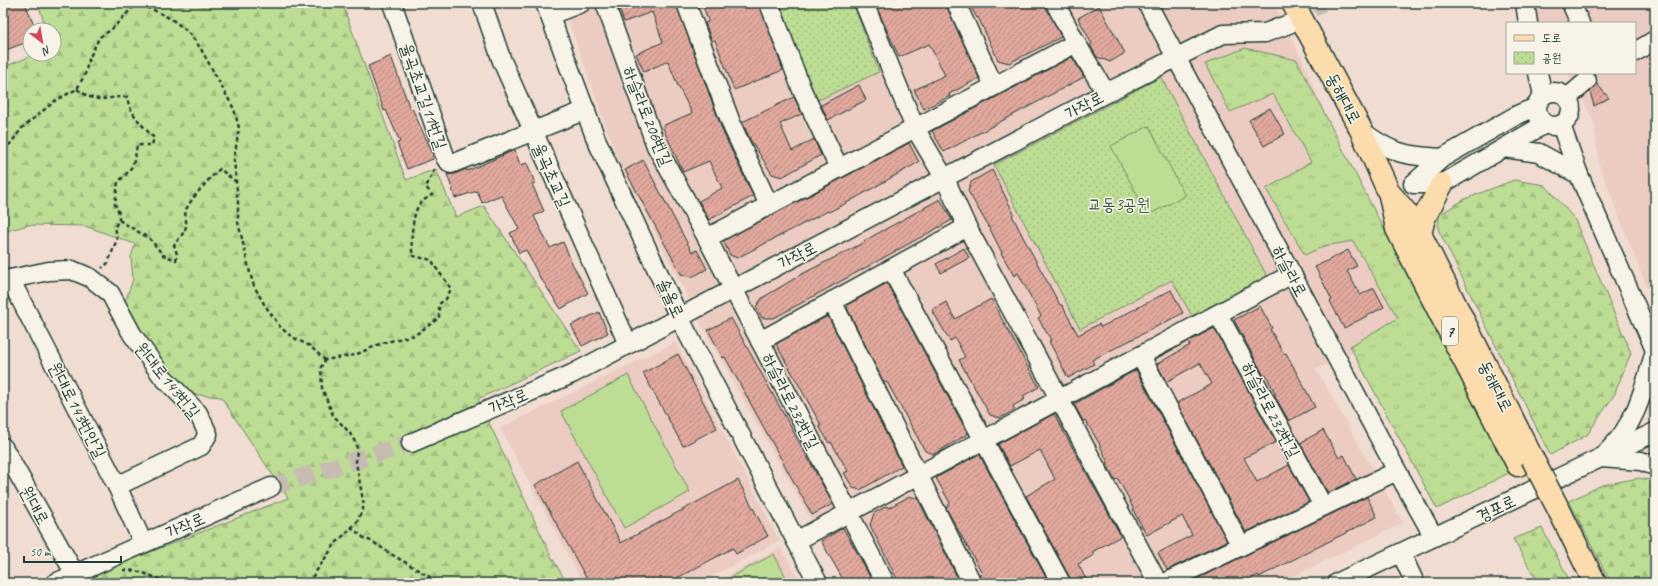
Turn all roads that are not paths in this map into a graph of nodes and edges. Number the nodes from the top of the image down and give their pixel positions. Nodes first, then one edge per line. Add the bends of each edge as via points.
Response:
1 (392, 3) edge
2 (482, 3) edge
3 (581, 3) edge
4 (605, 3) edge
5 (686, 3) edge
6 (769, 3) edge
7 (864, 3) edge
8 (956, 3) edge
9 (1055, 3) edge
10 (1147, 3) edge
11 (1293, 3) edge
12 (1525, 3) edge
13 (1571, 3) edge
14 (548, 9) edge
15 (1528, 22) edge
16 (1580, 22) edge
17 (1289, 24) tunnel mouth
18 (1655, 40) edge
19 (1076, 43) junction
20 (1636, 51) edge
21 (1176, 57) junction
22 (1538, 74) edge
23 (1593, 77) edge
24 (994, 86) junction
25 (1106, 93) junction
26 (1567, 98) junction
27 (1540, 101) junction
28 (586, 110) junction
29 (1553, 125) junction
30 (915, 128) junction
31 (1360, 130) junction
32 (533, 132) junction
33 (1504, 148) junction
34 (1442, 158) junction
35 (839, 168) junction
36 (1579, 175) junction
37 (945, 179) junction
38 (1413, 184) junction
39 (1442, 184) junction
40 (1390, 194) junction
41 (769, 205) junction
42 (967, 226) junction
43 (1420, 234) junction
44 (707, 238) junction
45 (891, 269) junction
46 (1292, 274) junction
47 (6, 280) edge
48 (733, 288) junction
49 (832, 301) junction
50 (1218, 314) junction
51 (679, 317) junction
52 (760, 341) junction
53 (628, 344) junction
54 (1655, 351) edge
55 (1141, 356) junction
56 (1060, 400) junction
57 (1655, 432) edge
58 (984, 441) junction
59 (411, 442) tunnel mouth
60 (3, 448) edge
61 (1600, 458) junction
62 (1525, 461) junction
63 (1655, 466) edge
64 (1397, 471) junction
65 (919, 476) junction
66 (117, 486) junction
67 (271, 487) tunnel mouth
68 (1323, 506) junction
69 (849, 514) junction
70 (1554, 518) junction
71 (1434, 538) junction
72 (796, 541) junction
73 (143, 543) junction
74 (1241, 546) junction
75 (1401, 553) junction
76 (77, 578) edge
77 (55, 583) edge
78 (818, 583) edge
79 (885, 583) edge
80 (972, 583) edge
81 (1061, 583) edge
82 (1158, 583) edge
83 (1164, 583) edge
84 (1337, 583) edge
85 (1415, 583) edge
86 (1579, 583) edge
87 (1595, 583) edge

1 - 32 street, 율곡초교길11번길 via 446,159 451,164
2 - 32 street, 율곡초교길 via 502,61
3 - 14 street
4 - 44 street, 하슬라로206번길 via 656,146
5 - 41 street via 733,128
6 - 35 street via 802,90
7 - 30 street
8 - 24 street
9 - 19 street
10 - 21 street, 하슬라로
11 - 31 main road, 동해대로 / 7
12 - 15 street
13 - 16 street
14 - 28 street, 솔올로
17 - 21 street, 가작로 via 1265,34 1223,34
18 - 20 street
19 - 24 street
19 - 25 street
21 - 25 street, 가작로
21 - 46 street, 하슬라로
22 - 27 street
23 - 26 street
24 - 30 street
25 - 37 street, 가작로
26 - 27 street via 1553,92
26 - 29 street via 1571,108 1569,118
27 - 29 street via 1538,117
27 - 34 street
28 - 32 street, 율곡초교길11번길
28 - 51 street, 솔올로 via 596,139
29 - 33 street
29 - 36 street
30 - 35 street
30 - 37 street
31 - 34 street via 1389,150
31 - 40 main road, 동해대로 / 7
32 - 53 street, 율곡초교길
33 - 36 street via 1539,153
33 - 39 street
34 - 38 street
35 - 41 street
36 - 54 street
37 - 42 street
37 - 48 street, 가작로
38 - 39 street
38 - 40 street
39 - 43 main road via 1424,218
40 - 43 main road, 동해대로 / 7 via 1414,222
40 - 62 main road, 동해대로 / 7 via 1397,229
41 - 44 street
42 - 45 street
42 - 56 street
43 - 62 main road, 동해대로 / 7
44 - 48 street, 하슬라로206번길
45 - 49 street
45 - 58 street
46 - 50 street
46 - 64 street, 하슬라로
47 - 66 street, 원대로143번안길
47 - 66 street, 원대로143번길 via 49,271 72,270 91,278 110,293 132,334 162,376 198,413 208,434 201,446
48 - 51 street, 가작로
48 - 52 street, 하슬라로232번길
49 - 52 street
49 - 65 street
50 - 55 street
50 - 68 street, 하슬라로232번길
51 - 53 street, 가작로
51 - 72 street, 솔올로
52 - 69 street, 하슬라로232번길
53 - 59 street, 가작로 via 572,374
54 - 61 street via 1639,405 1619,440
55 - 56 street
55 - 74 street
56 - 58 street
56 - 82 street
57 - 61 street, 경포로
58 - 65 street
58 - 81 street
60 - 76 street, 원대로
61 - 63 street via 1641,461
61 - 71 street, 경포로
62 - 70 main road, 동해대로 / 7
64 - 68 street
64 - 71 street, 하슬라로
65 - 69 street
65 - 80 street
66 - 73 street, 원대로143번안길
67 - 73 street, 가작로
68 - 74 street
69 - 72 street
69 - 79 street, 하슬라로232번길
70 - 86 main road, 동해대로 / 7
70 - 87 main road, 동해대로 / 7
71 - 75 street, 경포로
72 - 78 street, 솔올로
73 - 76 street, 가작로
74 - 83 street
75 - 84 street, 경포로
75 - 85 street
76 - 77 street, 가작로

